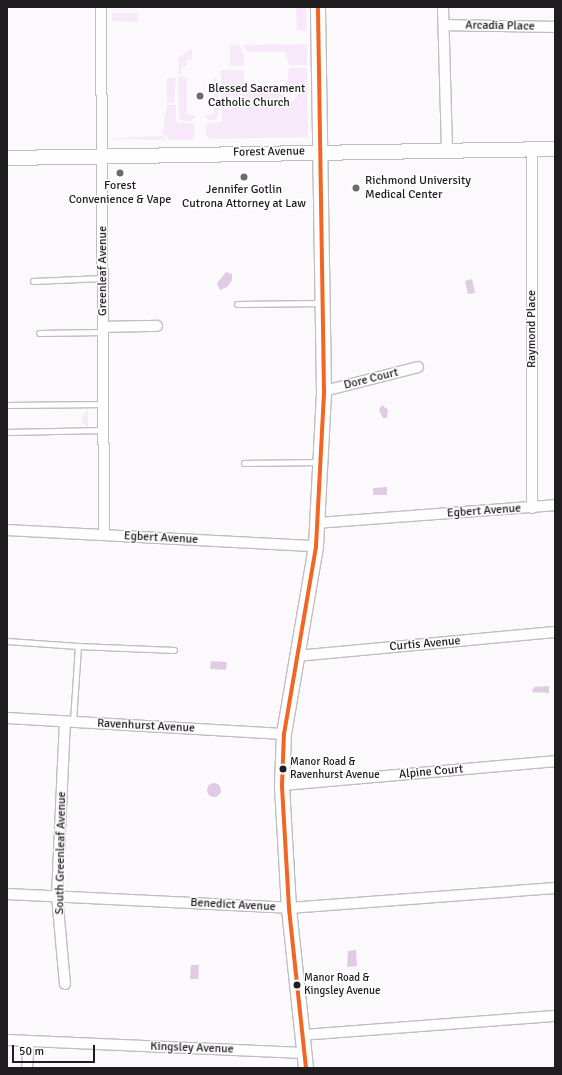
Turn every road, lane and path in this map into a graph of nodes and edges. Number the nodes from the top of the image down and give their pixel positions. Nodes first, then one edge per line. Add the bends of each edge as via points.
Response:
1 (101, 7) edge
2 (318, 7) edge
3 (443, 7) edge
4 (445, 25) junction
5 (555, 27) edge
6 (555, 149) edge
7 (532, 150) junction
8 (321, 151) junction
9 (447, 151) junction
10 (102, 156) junction
11 (7, 158) edge
12 (102, 278) junction
13 (33, 280) dead end
14 (323, 303) junction
15 (237, 304) dead end
16 (157, 326) dead end
17 (103, 330) junction
18 (39, 333) dead end
19 (418, 367) dead end
20 (324, 391) junction
21 (103, 404) junction
22 (7, 405) edge
23 (103, 430) junction
24 (7, 432) edge
25 (320, 462) junction
26 (244, 463) dead end
27 (555, 505) edge
28 (532, 508) junction
29 (317, 523) junction
30 (7, 530) edge
31 (104, 535) junction
32 (316, 546) junction
33 (555, 632) edge
34 (7, 641) edge
35 (78, 646) junction
36 (174, 650) dead end
37 (296, 656) junction
38 (7, 718) edge
39 (69, 722) junction
40 (284, 734) junction
41 (555, 761) edge
42 (282, 785) junction
43 (555, 888) edge
44 (7, 894) edge
45 (57, 896) junction
46 (289, 908) junction
47 (65, 984) dead end
48 (555, 1016) edge
49 (302, 1035) junction
50 (7, 1040) edge
51 (29, 1041) junction
52 (304, 1053) junction
53 (27, 1068) edge
54 (306, 1068) edge

1 - 10 street, Greenleaf Avenue
2 - 8 street
3 - 4 street
4 - 5 street, Arcadia Place
4 - 9 street
6 - 7 street, Forest Avenue
7 - 9 street, Forest Avenue
7 - 28 street, Raymond Place
8 - 9 street, Forest Avenue
8 - 10 street, Forest Avenue
8 - 14 street
10 - 11 street, Forest Avenue
10 - 12 street, Greenleaf Avenue
12 - 13 lane
12 - 17 street, Greenleaf Avenue
14 - 15 lane
14 - 20 street
16 - 17 street
17 - 18 lane
17 - 21 street, Greenleaf Avenue
19 - 20 street, Dore Court
20 - 25 street
21 - 22 lane
21 - 23 street, Greenleaf Avenue
23 - 24 lane
23 - 31 street, Greenleaf Avenue
25 - 26 lane
25 - 29 street
27 - 28 street, Egbert Avenue
28 - 29 street, Egbert Avenue
29 - 32 street
30 - 31 street, Egbert Avenue
31 - 32 street, Egbert Avenue
32 - 37 street
33 - 37 street, Curtis Avenue
34 - 35 lane
35 - 36 lane
35 - 39 lane
37 - 40 street
38 - 39 street, Ravenhurst Avenue
39 - 40 street, Ravenhurst Avenue
39 - 45 street, South Greenleaf Avenue
40 - 42 street
41 - 42 street, Alpine Court
42 - 46 street
43 - 46 street, Benedict Avenue
44 - 45 street, Benedict Avenue
45 - 46 street, Benedict Avenue
45 - 47 street, South Greenleaf Avenue
46 - 49 street
48 - 49 street
49 - 52 street
50 - 51 street, Kingsley Avenue
51 - 52 street, Kingsley Avenue
51 - 53 street
52 - 54 street

